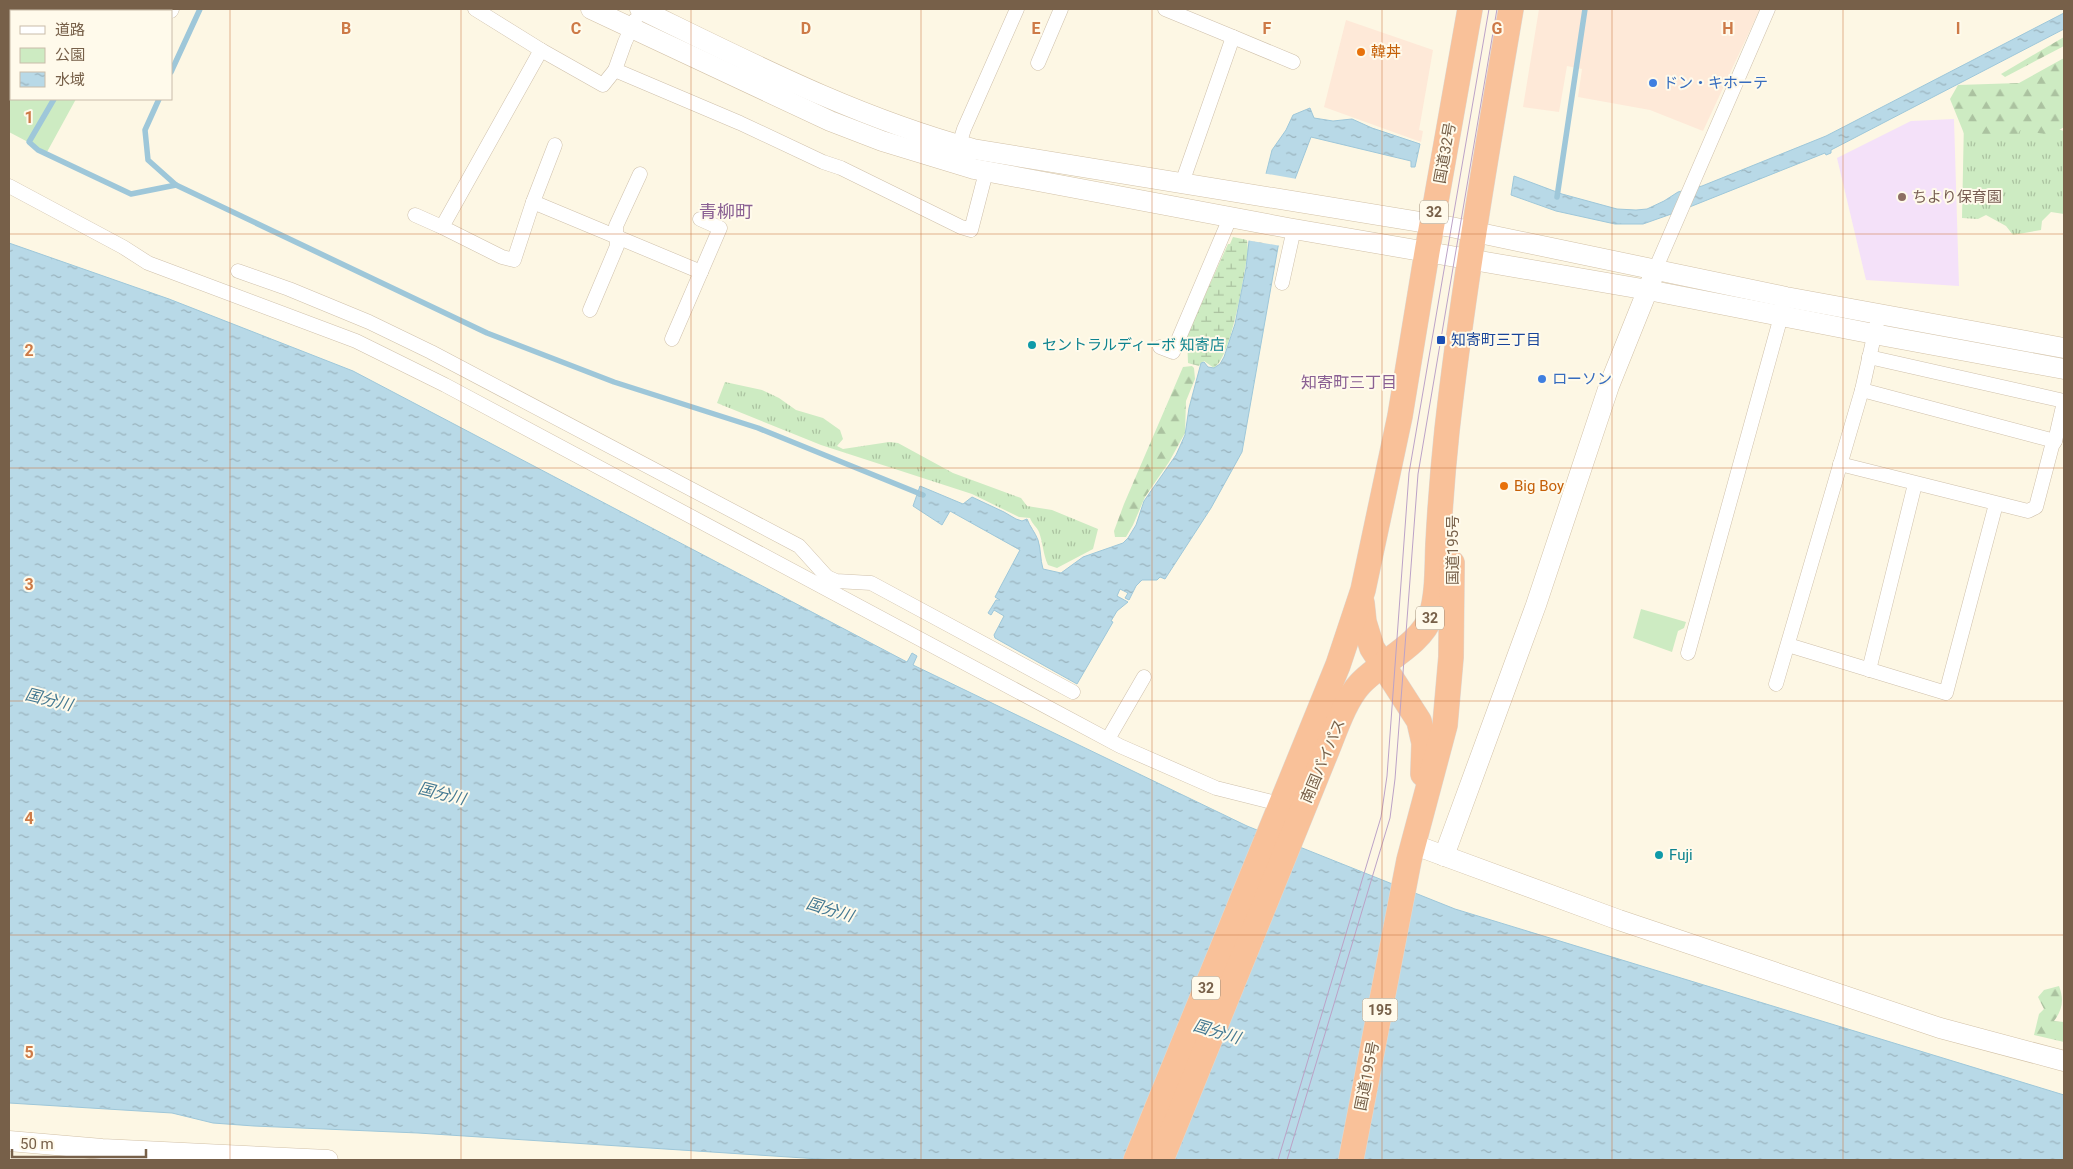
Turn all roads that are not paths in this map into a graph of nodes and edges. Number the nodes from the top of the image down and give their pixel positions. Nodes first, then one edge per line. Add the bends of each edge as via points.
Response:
1 (474, 9) edge
2 (590, 9) edge
3 (641, 9) edge
4 (1017, 9) edge
5 (1061, 9) edge
6 (1165, 9) edge
7 (1470, 9) edge
8 (1512, 9) edge
9 (1768, 9) edge
10 (630, 29) junction
11 (1233, 37) junction
12 (542, 50) junction
13 (1293, 62) dead end
14 (1038, 63) dead end
15 (615, 70) junction
16 (555, 145) dead end
17 (959, 145) junction
18 (986, 172) junction
19 (640, 174) dead end
20 (1182, 183) junction
21 (9, 186) edge
22 (533, 202) junction
23 (415, 215) dead end
24 (1234, 218) junction
25 (700, 219) dead end
26 (1432, 224) junction
27 (442, 227) junction
28 (1291, 229) junction
29 (1474, 231) junction
30 (616, 237) junction
31 (1427, 252) junction
32 (1469, 259) junction
33 (1656, 270) junction
34 (238, 271) dead end
35 (701, 272) junction
36 (1282, 283) dead end
37 (1648, 290) junction
38 (1784, 307) junction
39 (590, 310) dead end
40 (1879, 314) junction
41 (1874, 334) junction
42 (672, 339) dead end
43 (1160, 347) dead end
44 (2064, 348) edge
45 (1869, 357) junction
46 (2064, 369) edge
47 (1454, 370) junction
48 (1862, 390) junction
49 (2064, 401) edge
50 (1400, 416) joint
51 (2055, 441) junction
52 (1840, 464) junction
53 (1915, 484) junction
54 (1996, 504) junction
55 (824, 582) junction
56 (1363, 590) junction
57 (1788, 645) junction
58 (1688, 653) dead end
59 (1382, 666) junction
60 (1869, 670) junction
61 (1144, 677) dead end
62 (1776, 684) dead end
63 (1073, 692) dead end
64 (1108, 739) junction
65 (1284, 814) junction
66 (1410, 852) junction
67 (1444, 856) junction
68 (2064, 1061) edge
69 (9, 1141) edge
70 (101, 1154) edge
71 (176, 1156) edge
72 (328, 1160) edge
73 (1136, 1160) edge
74 (1161, 1160) edge
75 (1351, 1160) edge

1 - 12 street
2 - 10 street
3 - 10 street
3 - 17 street via 840,104
4 - 17 street
5 - 14 street
6 - 11 street
7 - 26 highway, 国道32号 / 32
8 - 29 highway, 32
9 - 33 street
10 - 15 street
10 - 18 street via 830,122 924,155
11 - 13 street
11 - 20 street
12 - 15 street via 603,85
12 - 27 street
15 - 18 street via 841,168 971,230
16 - 22 street
17 - 20 street
18 - 24 street
19 - 30 street via 616,226
20 - 26 street
21 - 55 street via 148,263 356,341
22 - 27 street via 514,260
22 - 30 street
23 - 27 street
24 - 28 street
24 - 43 street via 1173,352
25 - 35 street via 720,228
26 - 29 street
26 - 31 highway, 国道32号 / 32
28 - 31 street
28 - 36 street
29 - 32 highway, 32
29 - 33 street
30 - 35 street
30 - 39 street via 617,246
31 - 32 street
31 - 50 highway, 国道32号 / 32
32 - 37 street
32 - 47 highway, 32
33 - 37 street
33 - 38 street
34 - 55 street via 369,322 446,359 799,546
35 - 42 street
37 - 38 street
37 - 67 street via 1609,386 1536,605
38 - 40 street
38 - 41 street
38 - 58 street
40 - 41 street
40 - 44 street
41 - 45 street
41 - 46 street
45 - 48 street
45 - 49 street
47 - 59 highway, 南国バイパス / 32 via 1443,467 1436,589 1430,616 1415,639
47 - 66 highway, 国道195号 / 195 via 1450,680 1440,749
48 - 51 street
48 - 52 street
49 - 51 street
50 - 56 highway, 南国バイパス / 32
51 - 54 street via 2036,507 2028,511
52 - 53 street
52 - 57 street
53 - 54 street
53 - 60 street
54 - 60 street via 1946,693
55 - 63 street via 871,583
55 - 64 street
56 - 59 highway, 国道195号 / 195 via 1364,622
56 - 65 highway, 南国バイパス / 32
57 - 60 street
57 - 62 street
59 - 65 highway, 南国バイパス / 32 via 1358,686 1350,698
59 - 66 highway, 国道195号 / 195 via 1414,711 1424,743 1424,766
61 - 64 street
64 - 65 street via 1216,788
65 - 73 highway, 南国バイパス / 32
65 - 74 highway, 南国バイパス / 32
66 - 67 street
66 - 75 highway, 国道195号 / 195
67 - 68 street via 1619,920 1940,1028
69 - 70 street
70 - 71 street
71 - 72 street

